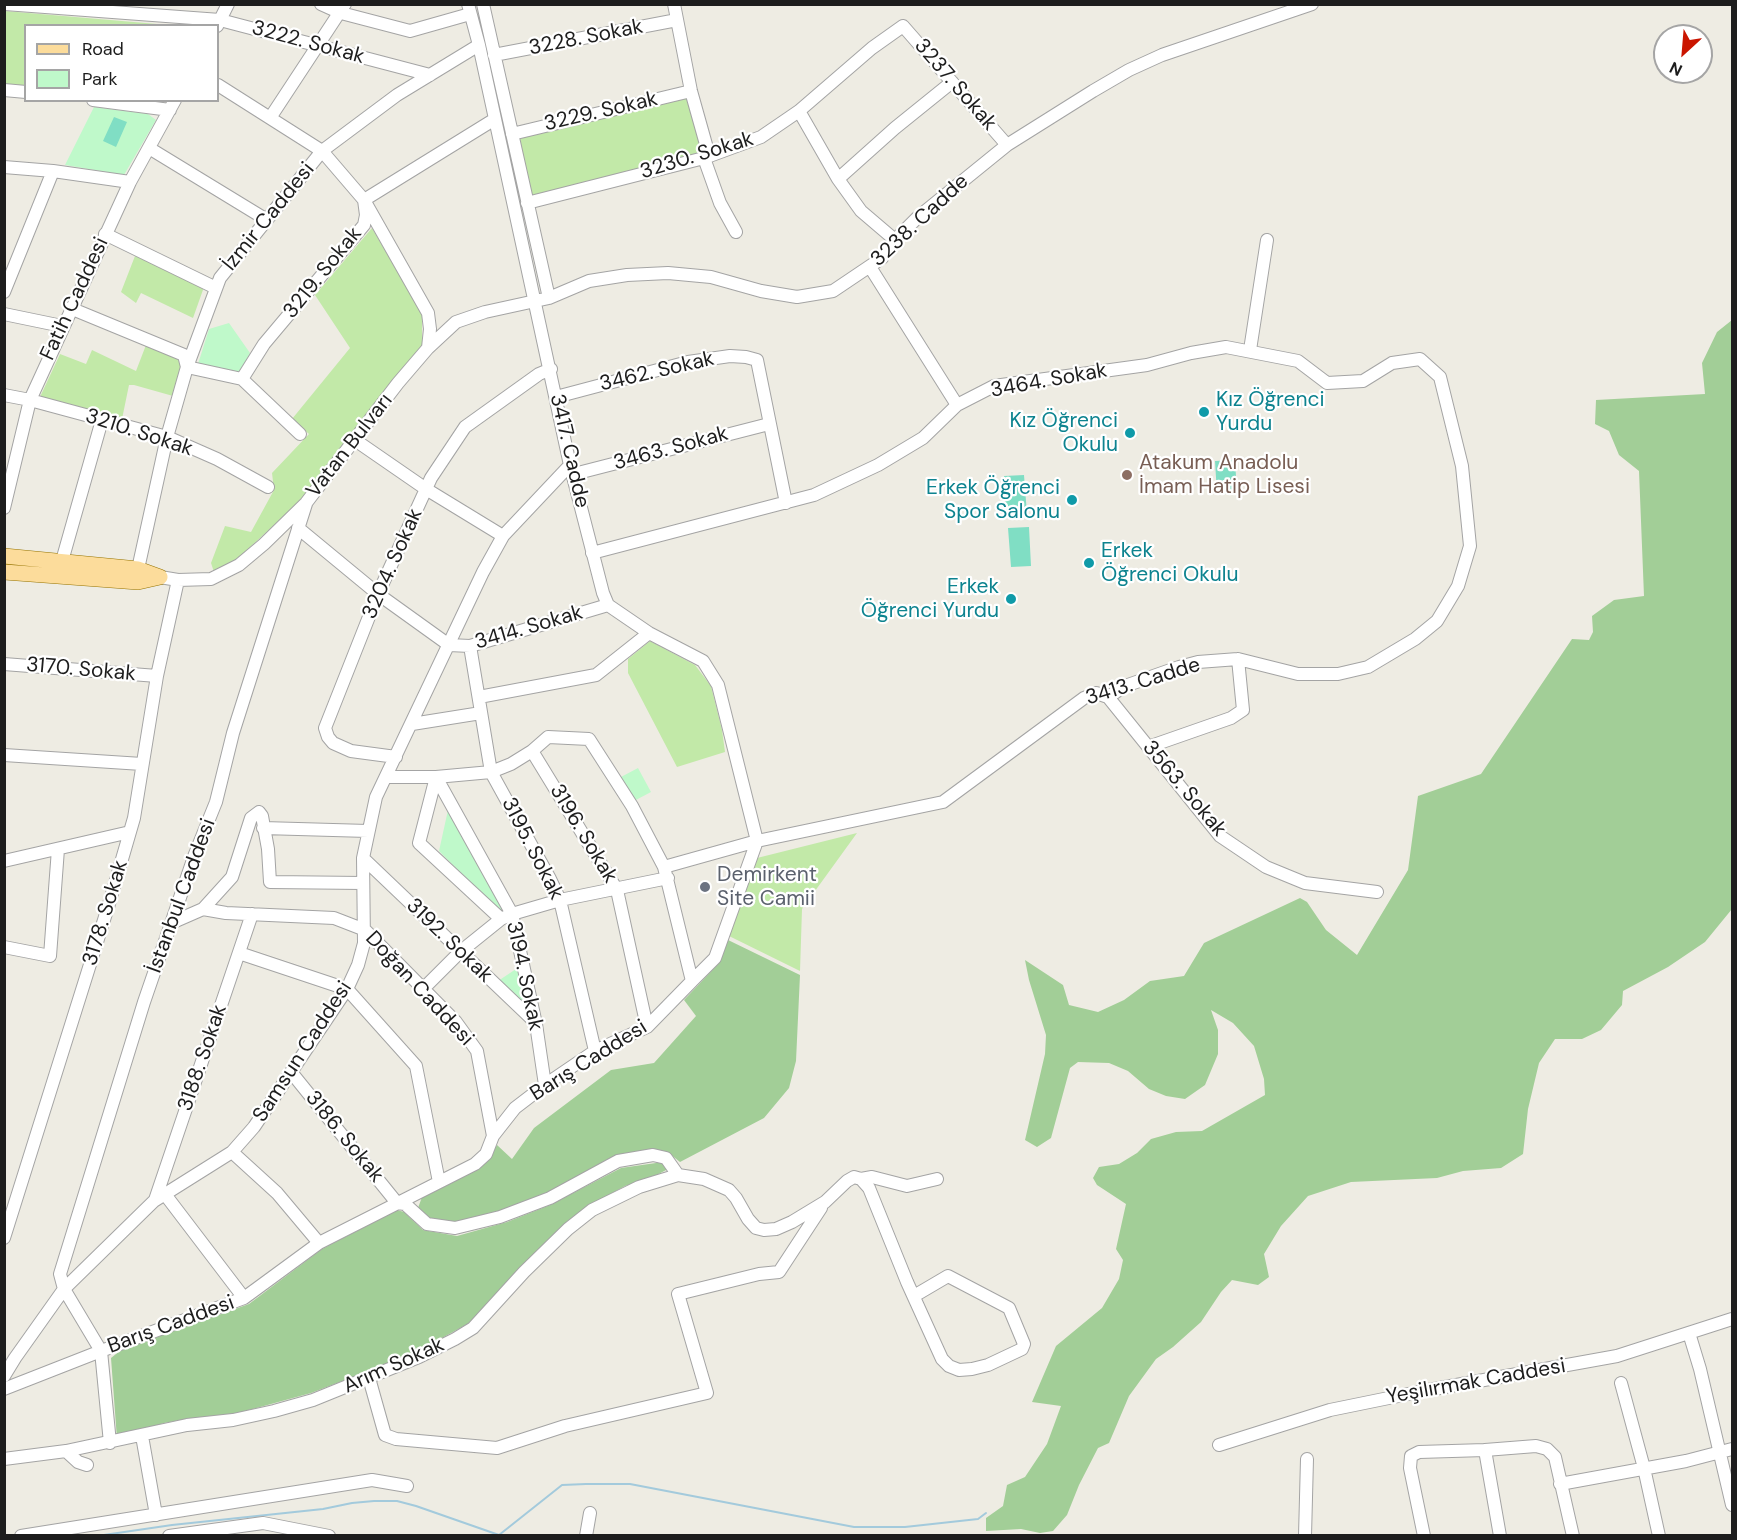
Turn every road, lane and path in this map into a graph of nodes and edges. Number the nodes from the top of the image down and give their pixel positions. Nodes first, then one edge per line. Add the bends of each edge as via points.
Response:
1 (5, 4) edge
2 (228, 4) edge
3 (321, 4) edge
4 (483, 4) edge
5 (674, 4) edge
6 (1312, 4) edge
7 (75, 7) edge
8 (343, 9) edge
9 (469, 9) edge
10 (677, 20) junction
11 (218, 23) edge
12 (903, 26) joint
13 (479, 45) junction
14 (320, 46) junction
15 (494, 56) junction
16 (430, 75) junction
17 (952, 82) junction
18 (219, 86) edge
19 (4, 90) edge
20 (691, 91) junction
21 (24, 92) edge
22 (125, 102) edge
23 (172, 105) edge
24 (800, 111) junction
25 (270, 118) junction
26 (495, 118) junction
27 (512, 134) junction
28 (1007, 145) junction
29 (149, 148) junction
30 (322, 151) junction
31 (704, 158) junction
32 (4, 167) edge
33 (53, 171) junction
34 (837, 179) junction
35 (130, 182) junction
36 (364, 200) junction
37 (527, 203) junction
38 (267, 220) junction
39 (736, 232) dead end
40 (105, 234) junction
41 (895, 240) junction
42 (1267, 240) dead end
43 (870, 267) junction
44 (216, 288) junction
45 (4, 292) edge
46 (549, 298) junction
47 (535, 301) junction
48 (70, 308) junction
49 (4, 314) edge
50 (62, 326) junction
51 (428, 348) junction
52 (1250, 350) junction
53 (1420, 359) joint
54 (188, 367) junction
55 (551, 369) junction
56 (242, 379) junction
57 (4, 395) edge
58 (556, 397) junction
59 (30, 399) junction
60 (957, 405) junction
61 (102, 420) junction
62 (769, 424) junction
63 (300, 434) dead end
64 (166, 437) junction
65 (355, 440) junction
66 (572, 470) junction
67 (268, 487) dead end
68 (426, 489) junction
69 (5, 495) edge
70 (306, 503) junction
71 (786, 503) junction
72 (4, 508) edge
73 (298, 528) junction
74 (503, 536) junction
75 (592, 553) junction
76 (4, 556) edge
77 (62, 561) junction
78 (138, 569) junction
79 (4, 572) edge
80 (160, 577) junction
81 (178, 580) junction
82 (378, 594) junction
83 (608, 605) junction
84 (649, 633) junction
85 (449, 645) junction
86 (470, 646) junction
87 (1238, 659) junction
88 (4, 664) edge
89 (157, 676) junction
90 (1108, 697) junction
91 (479, 698) junction
92 (481, 713) junction
93 (411, 724) junction
94 (1148, 747) junction
95 (532, 751) junction
96 (4, 755) edge
97 (396, 757) junction
98 (142, 765) junction
99 (491, 772) junction
100 (387, 777) junction
101 (436, 777) junction
102 (263, 828) junction
103 (368, 831) junction
104 (130, 832) junction
105 (757, 841) junction
106 (58, 849) junction
107 (363, 858) junction
108 (4, 861) edge
109 (666, 873) junction
110 (363, 883) junction
111 (616, 890) junction
112 (1377, 892) dead end
113 (560, 900) junction
114 (203, 909) junction
115 (252, 914) junction
116 (507, 917) junction
117 (171, 923) junction
118 (365, 930) junction
119 (4, 947) edge
120 (460, 952) junction
121 (239, 953) junction
122 (692, 981) junction
123 (347, 989) junction
124 (423, 989) junction
125 (536, 1024) junction
126 (646, 1027) junction
127 (595, 1051) junction
128 (291, 1072) junction
129 (545, 1085) junction
130 (493, 1136) junction
131 (232, 1152) junction
132 (678, 1175) junction
133 (861, 1179) junction
134 (937, 1179) dead end
135 (438, 1182) junction
136 (418, 1193) junction
137 (159, 1197) junction
138 (825, 1202) junction
139 (397, 1203) junction
140 (412, 1210) junction
141 (4, 1238) edge
142 (319, 1243) junction
143 (64, 1289) junction
144 (914, 1296) junction
145 (244, 1298) junction
146 (1732, 1319) edge
147 (1689, 1334) junction
148 (101, 1351) junction
149 (10, 1354) edge
150 (4, 1376) edge
151 (369, 1378) junction
152 (1621, 1383) dead end
153 (4, 1389) edge
154 (142, 1436) junction
155 (110, 1443) junction
156 (1219, 1445) dead end
157 (1485, 1450) junction
158 (1726, 1450) edge
159 (66, 1451) junction
160 (4, 1459) edge
161 (1307, 1459) dead end
162 (87, 1465) dead end
163 (1644, 1468) junction
164 (1560, 1484) junction
165 (407, 1486) dead end
166 (1732, 1505) edge
167 (590, 1513) dead end
168 (156, 1515) junction
169 (264, 1529) edge
170 (186, 1535) edge
171 (327, 1535) edge
172 (21, 1536) edge
173 (169, 1536) edge
174 (586, 1536) edge
175 (1305, 1536) edge
176 (1424, 1536) edge
177 (1500, 1536) edge
178 (1573, 1536) edge
179 (1659, 1536) edge

1 - 7 street, 3222. Sokak
2 - 11 street
3 - 8 street
4 - 15 street
5 - 10 street
6 - 28 street, 3238. Cadde via 1162,55 1120,75
7 - 11 street, 3222. Sokak
8 - 9 street via 410,31
8 - 14 street
9 - 13 street, 3417. Cadde
10 - 15 street, 3228. Sokak
10 - 20 street
11 - 14 street, 3222. Sokak
12 - 17 street, 3237. Sokak
12 - 24 street, 3230. Sokak
13 - 16 street, İzmir Caddesi
13 - 26 street, 3417. Cadde
14 - 16 street, 3222. Sokak
14 - 25 street
15 - 27 street
16 - 30 street, İzmir Caddesi
17 - 28 street, 3237. Sokak
17 - 34 street
18 - 25 street
19 - 21 street
20 - 27 street, 3229. Sokak
20 - 31 street via 707,148
22 - 23 street
23 - 29 street, Fatih Caddesi
24 - 31 street, 3230. Sokak via 761,137
24 - 34 street
25 - 30 street
26 - 36 street, 3219. Sokak
26 - 47 street, 3417. Cadde
27 - 37 street
28 - 41 street, 3238. Cadde
29 - 35 street, Fatih Caddesi
29 - 38 street
30 - 36 street
30 - 38 street, İzmir Caddesi
31 - 37 street, 3230. Sokak
31 - 39 street via 720,204
32 - 33 street
33 - 35 street
33 - 45 street
34 - 41 street via 861,211
35 - 40 street, Fatih Caddesi
36 - 51 street via 428,313
36 - 56 street, 3219. Sokak via 364,225 264,344
37 - 46 street
38 - 44 street, İzmir Caddesi
40 - 44 street
40 - 48 street, Fatih Caddesi
41 - 43 street, 3238. Cadde
42 - 52 street
43 - 46 street, 3238. Cadde via 834,291 797,297 711,277 668,273 589,281
43 - 60 street
44 - 54 street, İzmir Caddesi
46 - 47 street, 3238. Cadde
47 - 51 street, Vatan Bulvarı via 456,322
47 - 55 street, 3417. Cadde
48 - 50 street, Fatih Caddesi
48 - 54 street via 184,355
49 - 50 street
50 - 59 street, Fatih Caddesi
51 - 65 street, Vatan Bulvarı
52 - 53 street, 3464. Sokak via 1298,361 1327,383 1363,381 1392,363
52 - 60 street, 3464. Sokak via 1226,347 1147,365 994,386
53 - 87 street, 3413. Cadde via 1440,377 1462,466 1470,546 1458,586 1437,621 1368,667 1338,674 1298,674
54 - 56 street
54 - 64 street, İzmir Caddesi
55 - 58 street, 3417. Cadde
55 - 68 street, 3204. Sokak via 465,427
56 - 63 street
57 - 59 street, 3210. Sokak
58 - 62 street, 3462. Sokak via 688,362 746,357 757,360
58 - 66 street, 3417. Cadde
59 - 61 street, 3210. Sokak
59 - 69 street, Fatih Caddesi
60 - 71 street, 3464. Sokak via 923,438 878,465 814,495
61 - 64 street, 3210. Sokak
61 - 77 street
62 - 66 street, 3463. Sokak
62 - 71 street, 3462. Sokak
64 - 67 street, 3210. Sokak
64 - 78 street, İzmir Caddesi
65 - 68 street
65 - 70 street, Vatan Bulvarı
66 - 74 street, Samsun Caddesi
66 - 75 street, 3417. Cadde
68 - 74 street
68 - 82 street, 3204. Sokak
69 - 72 street, Fatih Caddesi
70 - 73 street, İstanbul Caddesi
70 - 81 street, Vatan Bulvarı via 239,565 212,579
71 - 75 street, 3464. Sokak
73 - 82 street
73 - 117 street, İstanbul Caddesi via 232,733 216,802
74 - 85 street, Samsun Caddesi
75 - 83 street, 3417. Cadde
76 - 77 main road, Vatan Bulvarı
77 - 78 main road, Vatan Bulvarı
78 - 80 main road, Vatan Bulvarı
79 - 80 main road, Vatan Bulvarı via 138,582
80 - 81 street, Vatan Bulvarı
81 - 89 street, 3178. Sokak
82 - 85 street
82 - 97 street, 3204. Sokak via 325,728 333,743 351,751
83 - 84 street
83 - 86 street, 3414. Sokak
84 - 91 street via 596,675
84 - 105 street via 702,661 718,685
85 - 86 street, 3414. Sokak
85 - 93 street, Samsun Caddesi
86 - 91 street, 3195. Sokak
87 - 90 street, 3413. Cadde via 1179,667 1125,686
87 - 94 street via 1243,710 1231,718
88 - 89 street, 3170. Sokak
89 - 98 street, 3178. Sokak
90 - 94 street, 3563. Sokak
90 - 105 street, 3413. Cadde via 1096,693 1084,698 943,802
91 - 92 street, 3195. Sokak
92 - 93 street
92 - 99 street, 3195. Sokak
93 - 97 street, Samsun Caddesi
94 - 112 street, 3563. Sokak via 1220,836 1266,867 1305,883
95 - 99 street
95 - 109 street via 548,737 589,739 632,806
95 - 111 street, 3196. Sokak
96 - 98 street
97 - 100 street, Samsun Caddesi
98 - 104 street, 3178. Sokak
99 - 101 street
99 - 113 street, 3195. Sokak
100 - 101 street
100 - 103 street, Samsun Caddesi via 376,797
101 - 116 street, 3194. Sokak
101 - 116 street via 419,843
102 - 103 street
102 - 110 street via 270,882
102 - 114 street via 262,816 256,813 232,876
103 - 107 street, Samsun Caddesi
104 - 106 street
104 - 141 street, 3178. Sokak
105 - 109 street, 3413. Cadde
105 - 122 street, Barış Caddesi via 715,958
106 - 108 street
106 - 119 street via 50,956
107 - 110 street, Samsun Caddesi
107 - 120 street, 3192. Sokak
109 - 111 street, 3413. Cadde
109 - 122 street
110 - 118 street, Samsun Caddesi
111 - 113 street, 3413. Cadde
111 - 126 street, 3196. Sokak
113 - 116 street, 3413. Cadde
113 - 127 street, 3195. Sokak
114 - 115 street, Doğan Caddesi
114 - 117 street
115 - 118 street, Doğan Caddesi via 334,918
115 - 121 street, 3188. Sokak
116 - 120 street
116 - 125 street, 3194. Sokak
117 - 143 street, İstanbul Caddesi via 73,1229 60,1274
118 - 123 street, Samsun Caddesi via 358,965
118 - 124 street, Doğan Caddesi
120 - 124 street
120 - 125 street, 3192. Sokak
121 - 123 street
121 - 137 street, 3188. Sokak
122 - 126 street, Barış Caddesi
123 - 128 street, Samsun Caddesi
123 - 135 street via 416,1066
124 - 130 street, Doğan Caddesi via 456,1022 477,1051
125 - 129 street, 3194. Sokak
126 - 127 street, Barış Caddesi
127 - 129 street, Barış Caddesi
128 - 131 street, Samsun Caddesi
128 - 139 street, 3186. Sokak
129 - 130 street, Barış Caddesi via 515,1108
130 - 135 street, Barış Caddesi via 486,1154 475,1164
131 - 137 street, Samsun Caddesi
131 - 142 street via 277,1193
132 - 138 street, Arım Sokak via 704,1179 729,1190 748,1220 764,1230 792,1222
132 - 140 street via 666,1158 653,1155 618,1161 550,1198 456,1228 427,1224
132 - 151 street, Arım Sokak via 639,1187 592,1210 524,1272 473,1328
133 - 134 street via 872,1177 907,1186
133 - 138 street via 847,1180
133 - 144 street via 869,1188
135 - 136 street, Barış Caddesi
136 - 139 street, Barış Caddesi
136 - 140 street
137 - 143 street, Samsun Caddesi
137 - 145 street
138 - 151 street via 779,1272 678,1294 707,1393 565,1426 497,1448 385,1435
139 - 140 street
139 - 142 street, Barış Caddesi
142 - 145 street, Barış Caddesi
143 - 148 street
143 - 149 street, Samsun Caddesi
144 - 144 street via 936,1349 949,1366 972,1369 1022,1349 1024,1344 1009,1308 948,1276
145 - 148 street, Barış Caddesi
146 - 147 street, Yeşilırmak Caddesi
147 - 156 street, Yeşilırmak Caddesi via 1617,1356 1330,1410
147 - 158 street
148 - 153 street, Barış Caddesi
148 - 155 street
149 - 150 street, Samsun Caddesi
151 - 154 street, Arım Sokak via 274,1411
152 - 163 street
154 - 155 street, Arım Sokak
154 - 168 street
155 - 159 street, Arım Sokak
157 - 164 street via 1536,1446 1547,1449 1555,1457
157 - 176 street via 1419,1452 1411,1456
157 - 177 street
158 - 163 street
158 - 166 street
159 - 160 street, Arım Sokak
159 - 162 street
161 - 175 street
163 - 164 street
163 - 179 street
164 - 178 street
165 - 168 street via 372,1480
167 - 174 street
168 - 172 street
169 - 170 street
169 - 171 street
170 - 173 street

